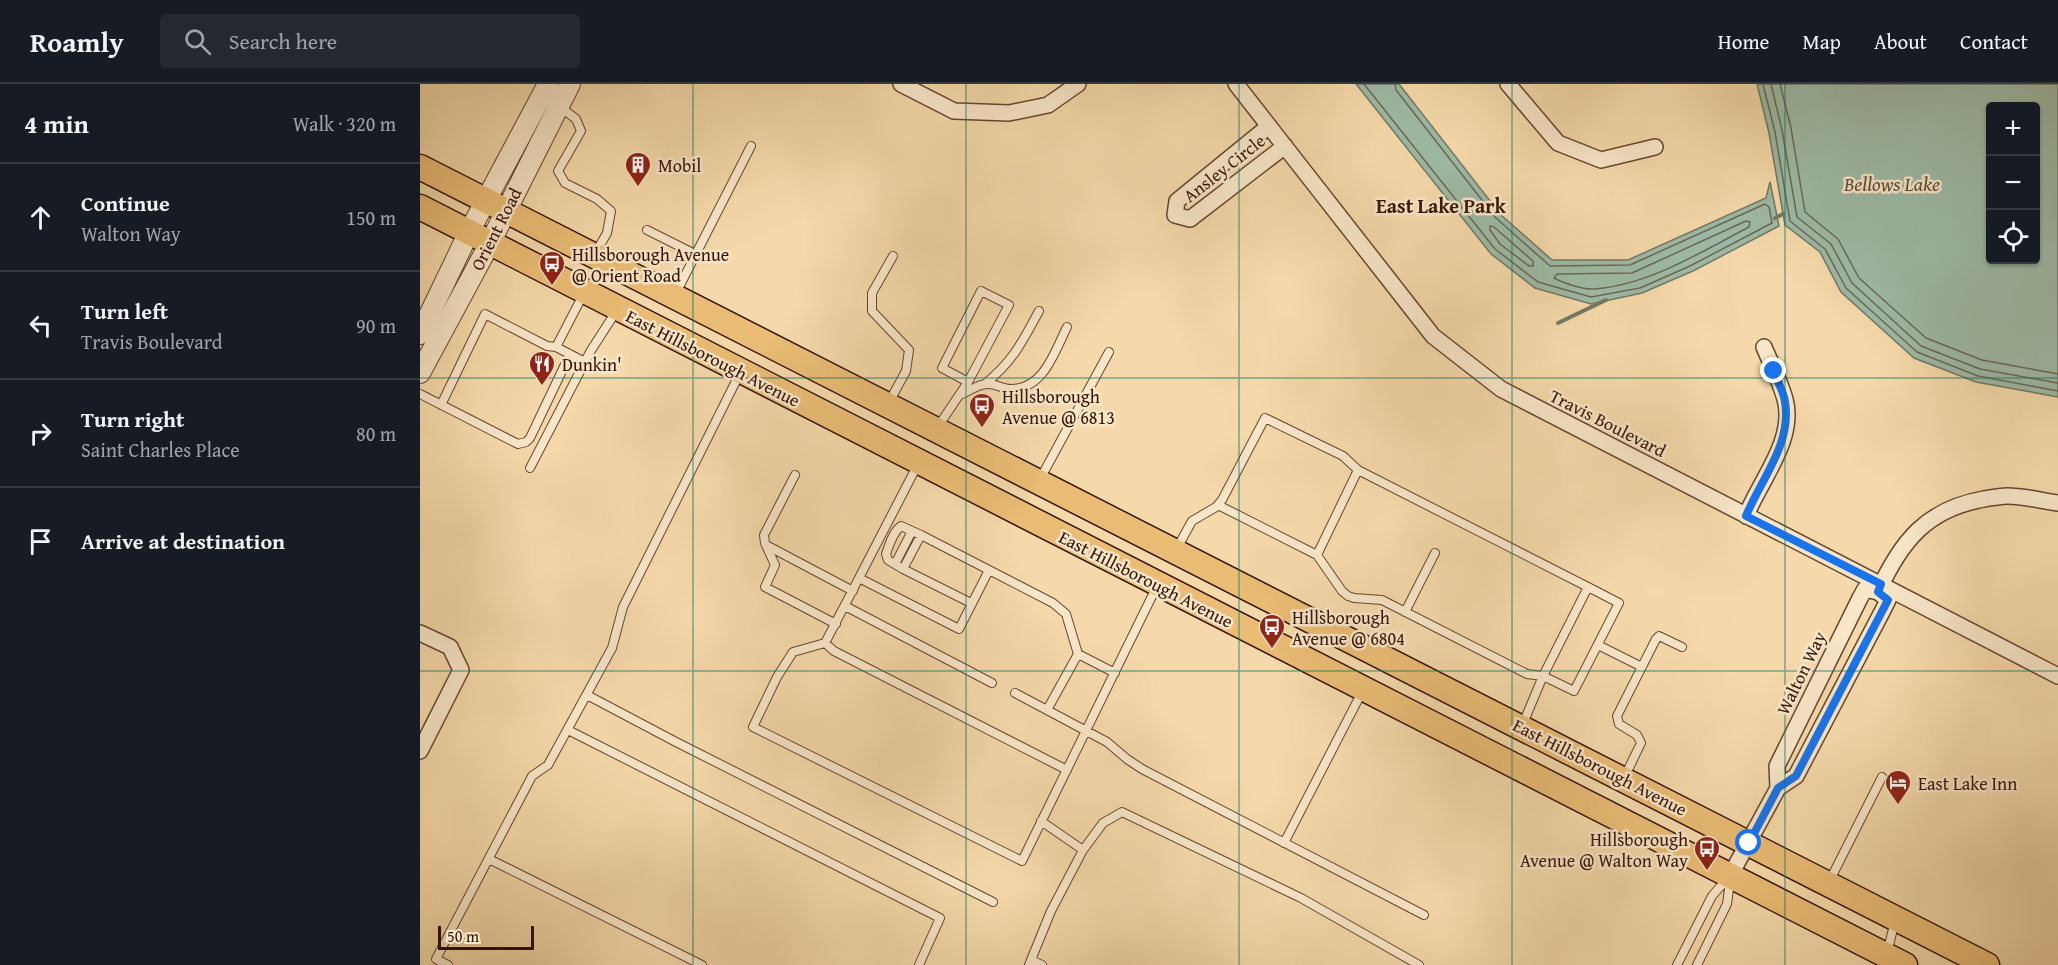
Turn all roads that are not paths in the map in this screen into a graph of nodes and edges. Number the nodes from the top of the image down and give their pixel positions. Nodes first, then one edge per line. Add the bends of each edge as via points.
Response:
1 (548, 84) edge
2 (570, 84) edge
3 (901, 84) edge
4 (1078, 84) edge
5 (1236, 84) edge
6 (1508, 84) edge
7 (559, 106) junction
8 (1269, 126) junction
9 (751, 146) dead end
10 (1285, 146) junction
11 (1655, 147) dead end
12 (420, 167) edge
13 (496, 206) junction
14 (420, 207) edge
15 (647, 230) dead end
16 (479, 238) junction
17 (695, 254) junction
18 (594, 256) junction
19 (893, 256) dead end
20 (584, 292) junction
21 (675, 296) junction
22 (618, 309) junction
23 (1039, 311) dead end
24 (425, 313) edge
25 (1067, 327) dead end
26 (420, 334) edge
27 (556, 347) junction
28 (1764, 347) dead end
29 (1109, 352) dead end
30 (570, 354) junction
31 (585, 362) junction
32 (741, 372) junction
33 (420, 373) edge
34 (968, 382) junction
35 (987, 383) junction
36 (420, 394) edge
37 (962, 394) junction
38 (441, 405) junction
39 (887, 405) junction
40 (937, 430) junction
41 (919, 463) junction
42 (530, 468) dead end
43 (1358, 470) junction
44 (795, 475) dead end
45 (1038, 482) junction
46 (2058, 503) edge
47 (1218, 505) junction
48 (1746, 516) junction
49 (912, 531) junction
50 (921, 535) junction
51 (766, 545) junction
52 (1175, 552) junction
53 (1435, 553) dead end
54 (1317, 555) junction
55 (895, 564) junction
56 (903, 569) junction
57 (989, 570) junction
58 (859, 578) junction
59 (1158, 585) junction
60 (1588, 587) junction
61 (1880, 588) junction
62 (853, 591) junction
63 (971, 603) junction
64 (845, 606) junction
65 (1405, 612) junction
66 (836, 624) junction
67 (420, 633) edge
68 (825, 643) junction
69 (1598, 645) junction
70 (1682, 647) dead end
71 (1078, 654) junction
72 (1642, 667) junction
73 (1115, 673) junction
74 (1544, 676) junction
75 (2058, 676) edge
76 (992, 683) dead end
77 (1363, 689) junction
78 (1015, 693) dead end
79 (587, 695) junction
80 (1047, 710) junction
81 (1521, 728) junction
82 (568, 729) junction
83 (1086, 731) junction
84 (420, 751) edge
85 (1067, 770) junction
86 (1882, 777) dead end
87 (1623, 780) junction
88 (1778, 788) junction
89 (1041, 821) junction
90 (1284, 843) junction
91 (1749, 843) junction
92 (1083, 850) junction
93 (489, 859) junction
94 (1730, 876) junction
95 (1828, 884) junction
96 (993, 902) dead end
97 (1424, 915) dead end
98 (1896, 918) junction
99 (1030, 962) edge
100 (1891, 962) edge
101 (448, 965) edge
102 (702, 965) edge
103 (918, 965) edge
104 (1042, 965) edge
105 (1419, 965) edge
106 (1677, 965) edge
107 (1697, 965) edge
108 (1987, 965) edge

1 - 13 street, Orient Road
2 - 7 street, Orient Road
3 - 4 street via 954,111 1009,113 1048,105
5 - 8 street, Travis Boulevard
6 - 11 street via 1558,143 1601,160
7 - 13 street, Orient Road
7 - 18 lane via 576,119 580,131 558,171 565,183 597,198 611,212 607,233
8 - 10 street, Travis Boulevard
8 - 10 street, Ansley Circle via 1177,201 1175,215 1190,219
9 - 17 lane
10 - 48 street, Travis Boulevard via 1433,336 1501,389
12 - 13 main road, East Hillsborough Avenue
13 - 16 street, Orient Road
13 - 18 main road, East Hillsborough Avenue
14 - 16 main road, East Hillsborough Avenue
15 - 17 lane
16 - 20 main road, East Hillsborough Avenue
16 - 24 street, Orient Road
16 - 33 street, Orient Road
17 - 21 lane
18 - 21 main road, East Hillsborough Avenue
19 - 39 lane via 872,293 872,311 909,350 906,370
20 - 22 main road, East Hillsborough Avenue
20 - 27 lane
21 - 39 main road, East Hillsborough Avenue
22 - 31 lane
22 - 32 main road, East Hillsborough Avenue
23 - 35 lane via 1015,354
24 - 26 street, Orient Road
25 - 35 lane via 1043,374 1033,383 1009,389
27 - 30 lane
27 - 38 lane via 485,314
28 - 48 street via 1785,401 1786,429
29 - 45 lane
30 - 31 lane
30 - 38 lane via 526,441 518,444
31 - 42 lane
32 - 41 main road, East Hillsborough Avenue
32 - 79 lane via 623,607 612,648
34 - 34 lane via 942,368 981,291 1009,305
34 - 37 lane
35 - 37 lane
36 - 38 lane
37 - 40 lane
39 - 40 main road, East Hillsborough Avenue
40 - 41 main road
40 - 45 main road, East Hillsborough Avenue
41 - 58 lane
41 - 59 main road, East Hillsborough Avenue
43 - 47 lane via 1343,456 1265,418
43 - 54 lane
43 - 60 lane
44 - 51 lane via 764,535
45 - 52 main road, East Hillsborough Avenue
46 - 61 street, Walton Way via 2007,496 1967,502 1940,513 1906,543
47 - 52 lane via 1192,521
47 - 54 lane
48 - 61 street, Travis Boulevard
49 - 50 lane
49 - 55 lane
49 - 55 lane via 897,528 886,554
50 - 56 lane
50 - 57 lane
51 - 62 lane
51 - 66 lane via 775,565 765,587
52 - 59 main road
52 - 81 main road, East Hillsborough Avenue
53 - 65 lane
54 - 65 lane via 1348,596 1382,600
55 - 56 lane
56 - 63 lane
57 - 63 lane
57 - 71 lane via 1053,603 1066,614
58 - 62 lane
58 - 63 lane via 958,629
59 - 73 lane
59 - 77 main road, East Hillsborough Avenue
60 - 69 lane via 1619,603
60 - 74 lane
61 - 75 street, Travis Boulevard
61 - 88 street, Walton Way via 1888,600 1883,610 1796,776
61 - 88 street, Walton Way via 1865,589 1860,598 1777,766
62 - 64 lane
64 - 66 lane
64 - 76 lane
65 - 74 lane via 1527,674
66 - 68 lane
67 - 84 street via 450,647 461,670
68 - 85 lane
68 - 89 lane via 793,652 753,727 1022,861
69 - 72 lane
69 - 74 lane via 1574,692
70 - 72 lane via 1659,636
71 - 73 lane
71 - 80 lane
72 - 87 lane via 1617,716 1619,724 1641,742
73 - 83 lane
74 - 81 lane
77 - 90 lane
77 - 94 main road, East Hillsborough Avenue
78 - 80 lane
79 - 82 lane
79 - 96 lane
80 - 83 lane
81 - 87 main road, East Hillsborough Avenue
82 - 93 lane via 548,765 532,776
82 - 103 lane via 940,918
83 - 85 lane
83 - 90 lane via 1142,769
85 - 89 lane
86 - 95 lane
87 - 91 main road, East Hillsborough Avenue
88 - 91 street, Walton Way
89 - 92 lane
90 - 97 lane
91 - 94 street, Walton Way
91 - 95 main road, East Hillsborough Avenue
92 - 99 lane
92 - 105 lane via 1103,823 1122,812 1301,898
93 - 101 lane via 436,959
93 - 102 lane
94 - 100 main road, East Hillsborough Avenue
94 - 106 lane via 1712,896
94 - 107 lane via 1727,904
95 - 98 main road, East Hillsborough Avenue
98 - 100 lane
98 - 108 main road, East Hillsborough Avenue
99 - 104 lane

